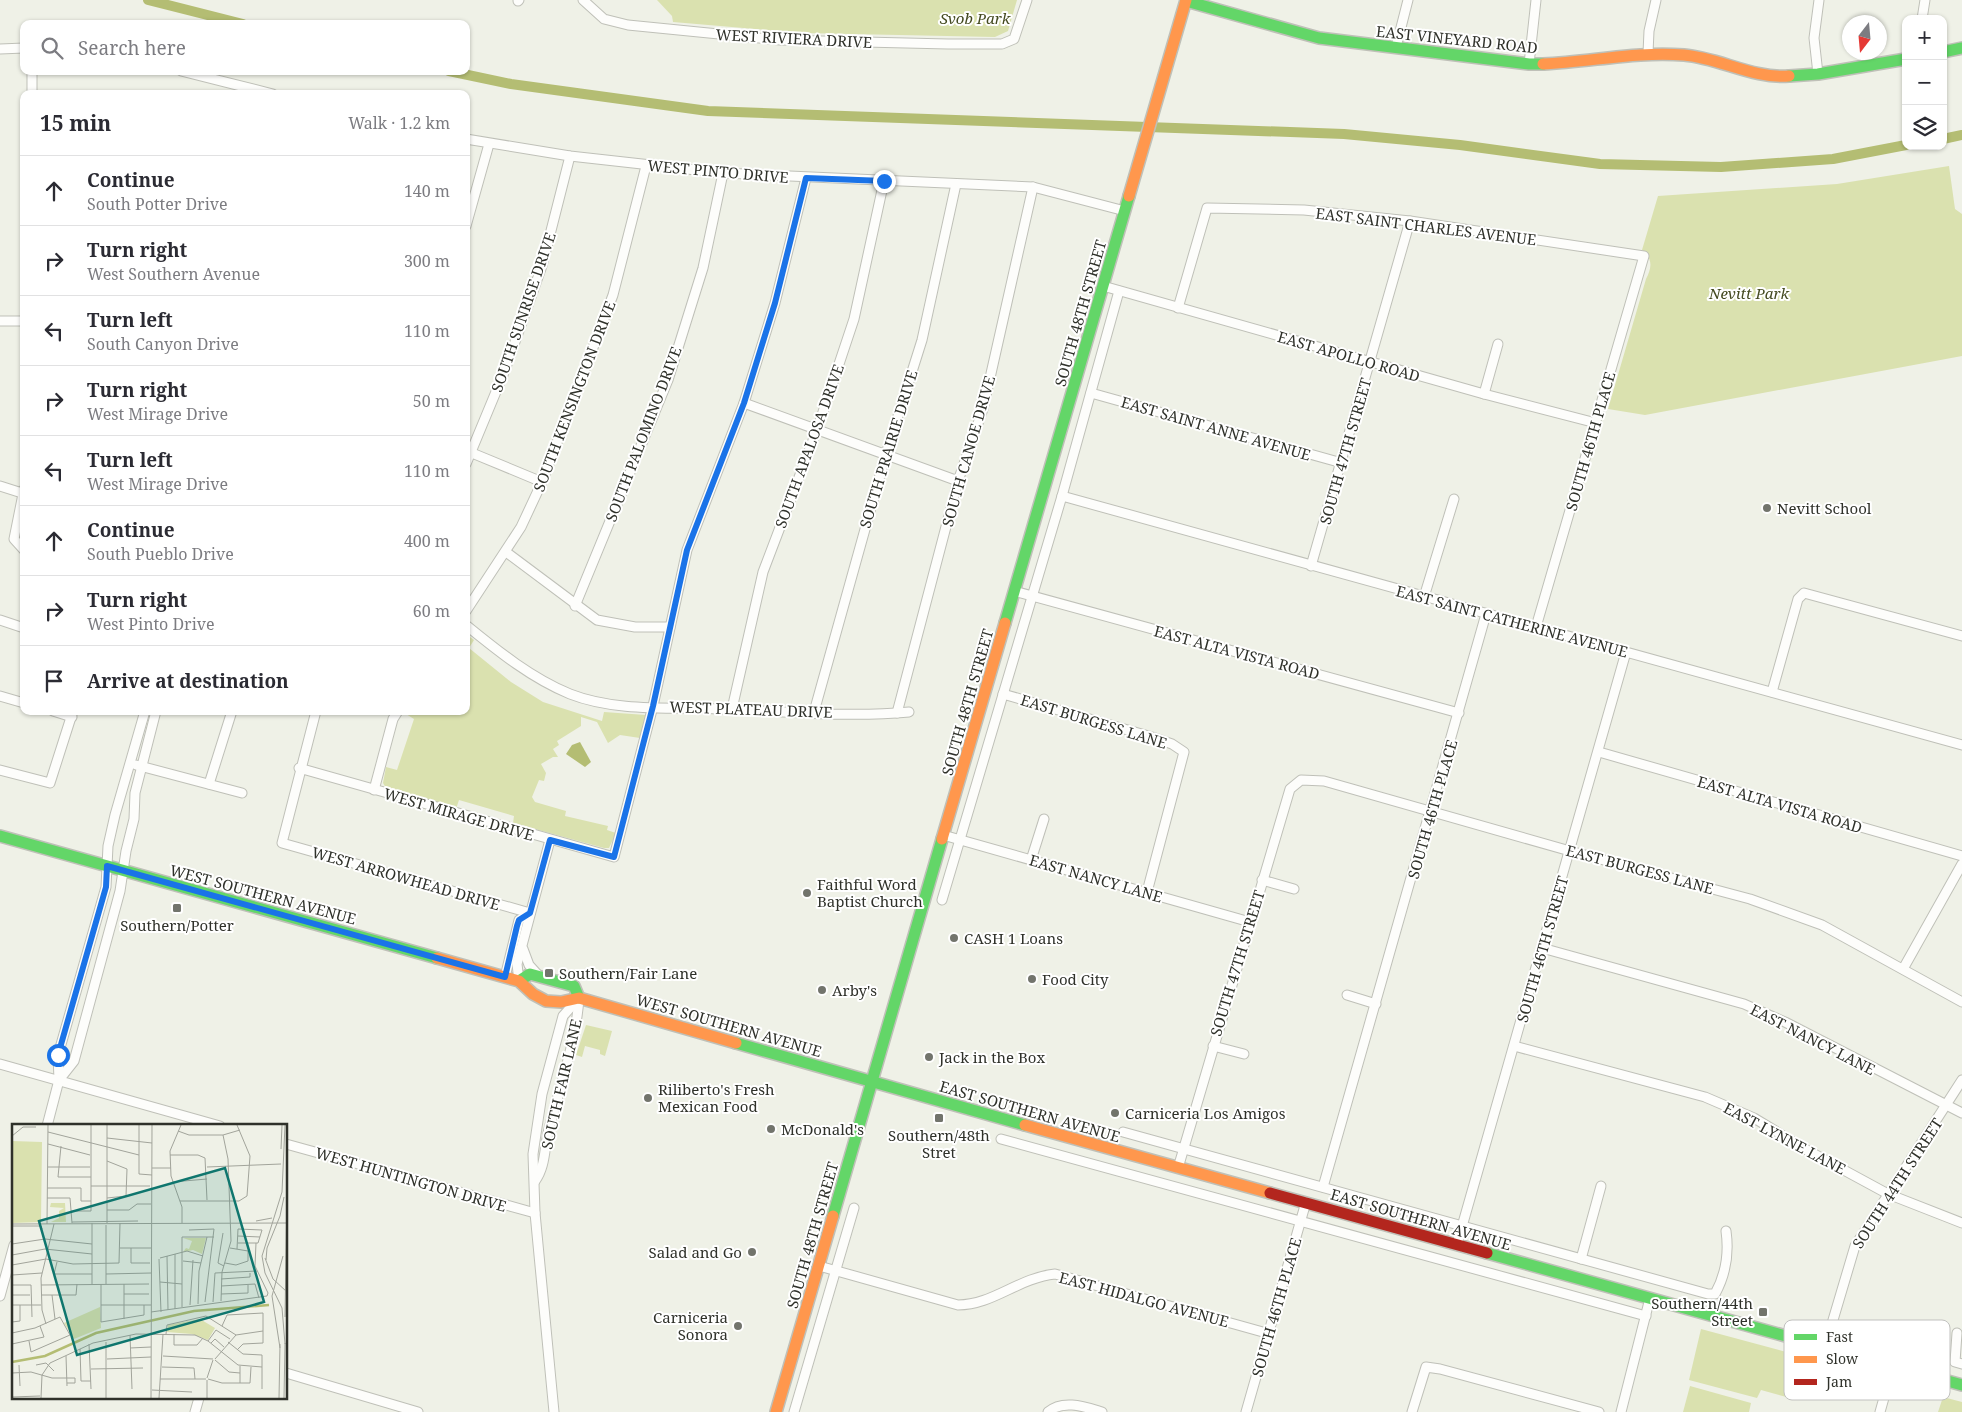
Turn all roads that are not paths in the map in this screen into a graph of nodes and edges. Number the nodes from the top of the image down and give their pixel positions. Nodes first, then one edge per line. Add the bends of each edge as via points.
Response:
1 (582, 0) edge
2 (1027, 0) edge
3 (1185, 0) edge
4 (1408, 0) edge
5 (1536, 0) edge
6 (1656, 0) edge
7 (1819, 0) edge
8 (1925, 0) edge
9 (1923, 15) edge
10 (1396, 47) junction
11 (20, 48) edge
12 (1962, 48) edge
13 (0, 49) edge
14 (1947, 51) edge
15 (1648, 53) junction
16 (1902, 60) edge
17 (1529, 64) junction
18 (1818, 74) junction
19 (32, 75) edge
20 (196, 75) edge
21 (32, 90) edge
22 (257, 90) edge
23 (470, 140) edge
24 (489, 144) junction
25 (570, 156) junction
26 (646, 166) junction
27 (723, 173) junction
28 (806, 178) junction
29 (884, 181) junction
30 (956, 184) junction
31 (1033, 187) junction
32 (1125, 211) junction
33 (470, 212) edge
34 (1410, 221) junction
35 (1644, 256) joint
36 (1103, 286) junction
37 (1119, 291) junction
38 (1178, 308) junction
39 (0, 321) edge
40 (20, 321) edge
41 (1498, 344) dead end
42 (1371, 362) junction
43 (1091, 393) junction
44 (1484, 394) junction
45 (744, 403) junction
46 (1596, 423) junction
47 (817, 430) junction
48 (472, 453) junction
49 (886, 454) junction
50 (470, 457) edge
51 (1342, 463) junction
52 (958, 480) junction
53 (542, 482) junction
54 (0, 486) edge
55 (20, 490) edge
56 (1062, 496) junction
57 (1454, 499) dead end
58 (20, 507) edge
59 (20, 546) edge
60 (506, 552) junction
61 (1311, 566) junction
62 (1014, 591) junction
63 (1031, 596) junction
64 (1424, 597) junction
65 (470, 605) edge
66 (575, 606) junction
67 (1486, 614) junction
68 (0, 620) edge
69 (20, 627) edge
70 (670, 627) junction
71 (1536, 627) junction
72 (470, 628) edge
73 (1962, 636) edge
74 (1626, 652) junction
75 (1772, 692) junction
76 (1003, 694) junction
77 (0, 696) edge
78 (20, 701) edge
79 (653, 706) junction
80 (732, 709) junction
81 (814, 712) junction
82 (909, 712) dead end
83 (897, 713) junction
84 (1460, 713) junction
85 (72, 715) edge
86 (144, 715) edge
87 (155, 715) edge
88 (231, 715) edge
89 (315, 715) edge
90 (396, 715) edge
91 (1962, 745) edge
92 (1599, 752) junction
93 (131, 763) junction
94 (141, 766) junction
95 (300, 768) junction
96 (0, 770) edge
97 (1301, 780) joint
98 (209, 784) junction
99 (374, 790) junction
100 (242, 793) dead end
101 (1431, 812) junction
102 (1044, 819) dead end
103 (943, 835) junction
104 (0, 836) edge
105 (550, 840) junction
106 (960, 840) junction
107 (1570, 852) junction
108 (1962, 856) edge
109 (1031, 860) junction
110 (1962, 864) edge
111 (107, 866) junction
112 (123, 870) junction
113 (1262, 880) junction
114 (1294, 889) dead end
115 (1147, 892) junction
116 (942, 900) dead end
117 (530, 913) junction
118 (1250, 922) junction
119 (522, 947) junction
120 (1542, 948) junction
121 (1903, 969) junction
122 (539, 976) junction
123 (505, 977) junction
124 (519, 981) junction
125 (1347, 995) dead end
126 (579, 998) junction
127 (1962, 1002) edge
128 (1376, 1004) junction
129 (1213, 1046) junction
130 (1514, 1046) junction
131 (1244, 1054) dead end
132 (0, 1064) edge
133 (59, 1080) junction
134 (1962, 1080) edge
135 (871, 1082) junction
136 (1946, 1106) junction
137 (1962, 1113) edge
138 (48, 1124) edge
139 (213, 1124) edge
140 (1123, 1132) dead end
141 (1001, 1139) dead end
142 (288, 1145) edge
143 (1183, 1148) junction
144 (1178, 1168) junction
145 (535, 1181) junction
146 (1601, 1186) dead end
147 (1324, 1187) junction
148 (1888, 1194) junction
149 (1306, 1202) junction
150 (854, 1208) dead end
151 (535, 1214) junction
152 (1301, 1221) junction
153 (1962, 1223) edge
154 (1463, 1226) junction
155 (1726, 1231) dead end
156 (1457, 1244) junction
157 (12, 1253) edge
158 (1581, 1259) junction
159 (819, 1266) junction
160 (836, 1271) junction
161 (0, 1296) edge
162 (1650, 1298) junction
163 (1646, 1316) junction
164 (1833, 1320) edge
165 (1957, 1333) dead end
166 (1270, 1334) junction
167 (1784, 1336) edge
168 (1958, 1363) edge
169 (288, 1374) edge
170 (1050, 1410) edge
171 (418, 1412) edge
172 (554, 1412) edge
173 (776, 1412) edge
174 (794, 1412) edge
175 (1102, 1412) edge
176 (1246, 1412) edge
177 (1412, 1412) edge
178 (1599, 1412) edge
179 (1621, 1412) edge

1 - 2 street, WEST RIVIERA DRIVE via 604,19 628,25 780,40 948,44 1002,44 1014,38
3 - 10 main road, EAST VINEYARD ROAD via 1312,36
3 - 32 main road, SOUTH 48TH STREET
4 - 10 street
5 - 17 street
6 - 15 street
7 - 18 street via 1814,38
8 - 9 street
10 - 17 main road, EAST VINEYARD ROAD
11 - 13 street
12 - 14 main road
15 - 17 main road, EAST VINEYARD ROAD via 1568,63
15 - 18 main road, EAST VINEYARD ROAD via 1698,57 1745,71 1781,77
16 - 18 main road, EAST VINEYARD ROAD
19 - 21 street
20 - 22 street
23 - 24 street, WEST PINTO DRIVE
24 - 25 street, WEST PINTO DRIVE
24 - 33 street
25 - 26 street, WEST PINTO DRIVE
25 - 48 street, SOUTH SUNRISE DRIVE via 542,266
26 - 27 street, WEST PINTO DRIVE
26 - 53 street, SOUTH KENSINGTON DRIVE via 613,296
27 - 28 street, WEST PINTO DRIVE
27 - 66 street, SOUTH PALOMINO DRIVE via 703,268 668,380
28 - 29 street, WEST PINTO DRIVE
28 - 45 street via 775,303
29 - 30 street, WEST PINTO DRIVE
29 - 47 street, SOUTH APALOSA DRIVE via 854,320
30 - 31 street, WEST PINTO DRIVE
30 - 49 street, SOUTH PRAIRIE DRIVE via 922,340
31 - 32 street, WEST PINTO DRIVE
31 - 52 street, SOUTH CANOE DRIVE via 983,410
32 - 36 main road, SOUTH 48TH STREET
34 - 35 street, EAST SAINT CHARLES AVENUE
34 - 38 street, EAST SAINT CHARLES AVENUE via 1304,210 1207,208
34 - 42 street, SOUTH 47TH STREET
35 - 46 street, SOUTH 46TH PLACE
36 - 37 street, EAST APOLLO ROAD
36 - 62 main road, SOUTH 48TH STREET
37 - 38 street, EAST APOLLO ROAD
37 - 43 street
38 - 42 street, EAST APOLLO ROAD
39 - 40 street
41 - 44 street
42 - 44 street, EAST APOLLO ROAD
42 - 51 street, SOUTH 47TH STREET
43 - 51 street, EAST SAINT ANNE AVENUE
43 - 56 street
44 - 46 street, EAST APOLLO ROAD
45 - 47 street
45 - 70 street via 687,550
46 - 71 street, SOUTH 46TH PLACE
47 - 49 street
47 - 80 street, SOUTH APALOSA DRIVE via 763,572
48 - 50 street, SOUTH SUNRISE DRIVE
48 - 53 street
49 - 52 street
49 - 81 street, SOUTH PRAIRIE DRIVE
51 - 61 street, SOUTH 47TH STREET
52 - 83 street, SOUTH CANOE DRIVE
53 - 60 street, SOUTH KENSINGTON DRIVE
54 - 55 street
56 - 61 street, EAST SAINT CATHERINE AVENUE
56 - 63 street
57 - 64 street
58 - 59 street via 14,539
60 - 65 street, SOUTH KENSINGTON DRIVE
60 - 66 street
61 - 64 street, EAST SAINT CATHERINE AVENUE
62 - 63 street, EAST ALTA VISTA ROAD
62 - 103 main road, SOUTH 48TH STREET
63 - 76 street
63 - 84 street, EAST ALTA VISTA ROAD
64 - 67 street, EAST SAINT CATHERINE AVENUE
66 - 70 street via 596,620 635,627
67 - 71 street, EAST SAINT CATHERINE AVENUE
67 - 84 street, SOUTH 46TH PLACE
68 - 69 street
70 - 79 street
71 - 74 street, EAST SAINT CATHERINE AVENUE
72 - 79 street, WEST PLATEAU DRIVE via 538,679 570,694 610,705
73 - 75 street via 1804,593 1798,599
74 - 75 street, EAST SAINT CATHERINE AVENUE
74 - 92 street, SOUTH 46TH STREET
75 - 91 street, EAST SAINT CATHERINE AVENUE
76 - 106 street
76 - 115 street, EAST BURGESS LANE via 1152,737 1184,752
77 - 78 street
79 - 80 street, WEST PLATEAU DRIVE
79 - 105 street, WEST MIRAGE DRIVE via 614,857
80 - 81 street, WEST PLATEAU DRIVE
81 - 83 street, WEST PLATEAU DRIVE
82 - 83 street, WEST PLATEAU DRIVE
84 - 101 street, SOUTH 46TH PLACE
85 - 96 street via 50,783
86 - 93 street
87 - 94 street
88 - 98 street
89 - 95 street
90 - 99 street
92 - 107 street, SOUTH 46TH STREET
92 - 108 street, EAST ALTA VISTA ROAD
93 - 94 street
93 - 111 street via 115,815
94 - 98 street
94 - 112 street
95 - 99 street, WEST MIRAGE DRIVE
95 - 117 street, WEST ARROWHEAD DRIVE via 282,843
97 - 101 street, EAST BURGESS LANE via 1324,782
97 - 113 street, SOUTH 47TH STREET via 1290,789
98 - 100 street
99 - 105 street, WEST MIRAGE DRIVE
101 - 107 street, EAST BURGESS LANE
101 - 128 street, SOUTH 46TH PLACE
102 - 109 street
103 - 106 street, EAST NANCY LANE
103 - 135 main road, SOUTH 48TH STREET
104 - 111 main road, WEST SOUTHERN AVENUE
105 - 117 street
106 - 109 street, EAST NANCY LANE
106 - 116 street
107 - 120 street, SOUTH 46TH STREET
107 - 121 street, EAST BURGESS LANE via 1750,898 1822,925
109 - 115 street, EAST NANCY LANE
110 - 121 street
111 - 112 main road, WEST SOUTHERN AVENUE
111 - 133 street via 106,887 58,1055
112 - 123 main road, WEST SOUTHERN AVENUE
112 - 133 street via 74,1061
113 - 114 street, SOUTH 47TH STREET
113 - 118 street, SOUTH 47TH STREET
115 - 118 street, EAST NANCY LANE
117 - 119 street
117 - 123 street via 519,920
118 - 129 street, SOUTH 47TH STREET
119 - 122 street via 529,965
119 - 124 street via 517,964
120 - 130 street, SOUTH 46TH STREET
120 - 136 street, EAST NANCY LANE via 1744,1004
121 - 127 street, EAST BURGESS LANE
122 - 124 main road, WEST SOUTHERN AVENUE via 530,974
122 - 126 main road, WEST SOUTHERN AVENUE via 574,986
123 - 124 main road, WEST SOUTHERN AVENUE
124 - 126 main road, WEST SOUTHERN AVENUE via 533,996 561,1004
125 - 128 street
126 - 135 main road, WEST SOUTHERN AVENUE
126 - 145 street, SOUTH FAIR LANE via 578,1021 548,1132 541,1172
126 - 145 street, SOUTH FAIR LANE via 563,1016 544,1082 533,1154
128 - 147 street, SOUTH 46TH PLACE
129 - 131 street, SOUTH 47TH STREET
129 - 143 street, SOUTH 47TH STREET
130 - 148 street, EAST LYNNE LANE via 1706,1098 1754,1118
130 - 154 street, SOUTH 46TH STREET
132 - 133 street
133 - 138 street
133 - 139 street
134 - 136 street, SOUTH 44TH STREET
135 - 144 main road, EAST SOUTHERN AVENUE
135 - 159 main road, SOUTH 48TH STREET
136 - 137 street, EAST NANCY LANE
136 - 148 street, SOUTH 44TH STREET
140 - 143 street, EAST SOUTHERN AVENUE
141 - 152 street
142 - 151 street, WEST HUNTINGTON DRIVE
143 - 144 street, SOUTH 47TH STREET
143 - 147 street, EAST SOUTHERN AVENUE
144 - 149 main road, EAST SOUTHERN AVENUE
145 - 151 street, SOUTH FAIR LANE
146 - 158 street
147 - 154 street, EAST SOUTHERN AVENUE
148 - 153 street, EAST LYNNE LANE
148 - 164 street, SOUTH 44TH STREET via 1855,1246
149 - 152 street, SOUTH 46TH PLACE
149 - 156 main road, EAST SOUTHERN AVENUE
150 - 160 street
151 - 172 street, SOUTH FAIR LANE
152 - 163 street
152 - 166 street, SOUTH 46TH PLACE
154 - 156 street, SOUTH 46TH STREET
154 - 158 street, EAST SOUTHERN AVENUE
155 - 158 street, EAST SOUTHERN AVENUE via 1728,1251 1715,1294
156 - 162 main road, EAST SOUTHERN AVENUE
157 - 161 street
159 - 160 street, EAST HIDALGO AVENUE
159 - 173 main road, SOUTH 48TH STREET
160 - 166 street, EAST HIDALGO AVENUE via 958,1305 972,1305 1026,1280 1055,1274
160 - 174 street
162 - 163 street
162 - 167 main road, EAST SOUTHERN AVENUE
163 - 179 street
165 - 168 street
166 - 176 street, SOUTH 46TH PLACE
169 - 171 street
170 - 175 street via 1078,1405
177 - 178 street via 1426,1367

